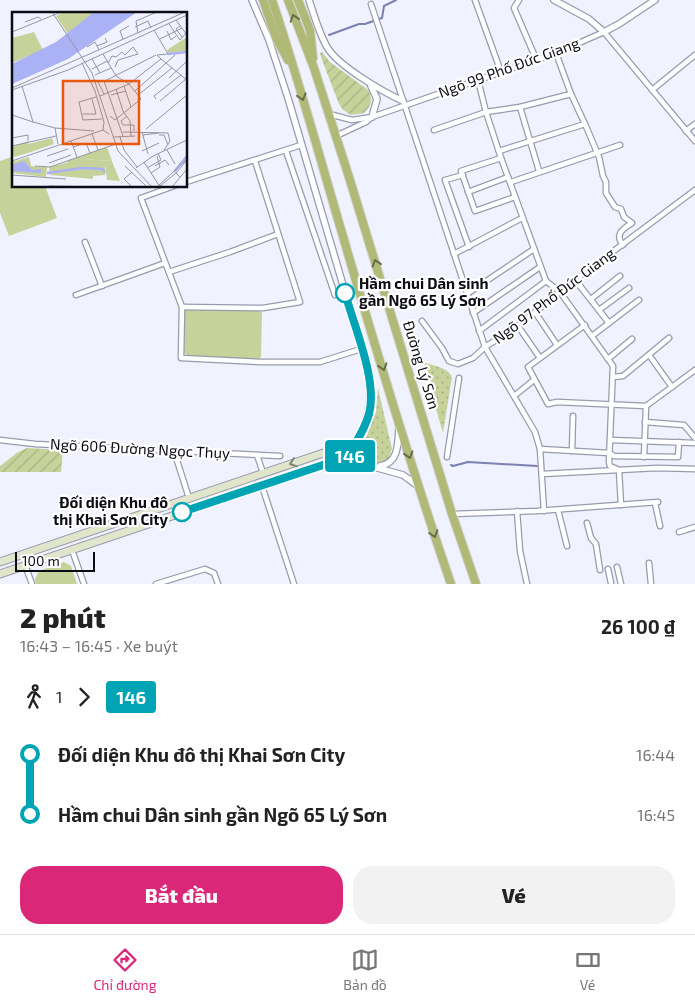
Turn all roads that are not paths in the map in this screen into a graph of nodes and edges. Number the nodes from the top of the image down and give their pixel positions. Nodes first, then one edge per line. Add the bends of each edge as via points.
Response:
1 (252, 0) edge
2 (272, 0) edge
3 (288, 0) edge
4 (298, 0) edge
5 (309, 0) edge
6 (476, 0) edge
7 (519, 0) edge
8 (554, 0) edge
9 (655, 0) edge
10 (263, 1) edge
11 (371, 4) dead end
12 (604, 32) junction
13 (556, 53) junction
14 (695, 55) edge
15 (536, 59) junction
16 (314, 68) junction
17 (354, 71) junction
18 (501, 72) junction
19 (296, 75) junction
20 (478, 80) junction
21 (652, 90) junction
22 (571, 94) junction
23 (404, 103) junction
24 (520, 108) junction
25 (486, 112) junction
26 (329, 114) junction
27 (372, 117) junction
28 (585, 124) junction
29 (695, 124) edge
30 (434, 130) dead end
31 (686, 131) junction
32 (336, 136) junction
33 (530, 141) junction
34 (695, 141) edge
35 (620, 144) dead end
36 (301, 145) junction
37 (286, 150) junction
38 (499, 151) junction
39 (596, 152) junction
40 (501, 158) junction
41 (255, 161) junction
42 (539, 171) junction
43 (462, 173) junction
44 (508, 177) junction
45 (188, 181) edge
46 (510, 182) junction
47 (168, 188) edge
48 (695, 190) edge
49 (468, 192) junction
50 (515, 198) junction
51 (522, 218) junction
52 (278, 234) junction
53 (85, 242) dead end
54 (623, 245) junction
55 (469, 247) junction
56 (534, 248) junction
57 (454, 254) junction
58 (165, 263) junction
59 (540, 267) junction
60 (169, 272) junction
61 (620, 276) dead end
62 (546, 281) junction
63 (576, 281) junction
64 (102, 286) junction
65 (629, 288) dead end
66 (560, 292) junction
67 (344, 293) junction
68 (76, 294) dead end
69 (467, 294) junction
70 (591, 299) junction
71 (639, 300) dead end
72 (182, 307) junction
73 (599, 310) junction
74 (535, 312) junction
75 (473, 313) junction
76 (422, 320) dead end
77 (609, 323) junction
78 (585, 325) junction
79 (518, 326) junction
80 (479, 331) junction
81 (592, 336) junction
82 (669, 338) dead end
83 (632, 339) dead end
84 (557, 345) junction
85 (485, 347) junction
86 (361, 349) junction
87 (649, 355) junction
88 (540, 358) junction
89 (608, 359) junction
90 (695, 370) edge
91 (612, 377) junction
92 (459, 378) dead end
93 (534, 380) junction
94 (672, 387) junction
95 (514, 396) junction
96 (612, 404) junction
97 (646, 406) junction
98 (573, 416) dead end
99 (645, 422) junction
100 (400, 423) junction
101 (695, 438) edge
102 (0, 440) edge
103 (610, 440) junction
104 (644, 441) junction
105 (356, 442) junction
106 (679, 442) junction
107 (695, 443) edge
108 (540, 449) junction
109 (174, 451) junction
110 (572, 452) junction
111 (609, 452) junction
112 (359, 453) junction
113 (258, 455) junction
114 (280, 456) dead end
115 (447, 457) dead end
116 (644, 457) junction
117 (374, 467) junction
118 (695, 469) edge
119 (619, 470) junction
120 (264, 473) junction
121 (542, 474) junction
122 (262, 486) junction
123 (419, 488) junction
124 (189, 498) junction
125 (621, 505) junction
126 (558, 510) junction
127 (517, 511) junction
128 (544, 511) junction
129 (452, 514) junction
130 (587, 523) dead end
131 (660, 526) dead end
132 (695, 527) edge
133 (679, 532) dead end
134 (69, 539) junction
135 (567, 546) dead end
136 (72, 550) junction
137 (22, 555) junction
138 (0, 562) edge
139 (649, 563) dead end
140 (25, 565) junction
141 (617, 568) dead end
142 (608, 569) dead end
143 (600, 570) dead end
144 (0, 574) edge
145 (610, 583) edge
146 (32, 584) edge
147 (84, 584) edge
148 (156, 584) edge
149 (218, 584) edge
150 (294, 584) edge
151 (451, 584) edge
152 (476, 584) edge
153 (526, 584) edge
154 (621, 584) edge
155 (651, 584) edge

1 - 36 street via 269,40
2 - 19 highway
16 -> 3 highway, Đường Lý Sơn
4 - 16 highway, Đường Lý Sơn via 310,30
5 - 17 street via 327,47
6 - 18 street
7 - 15 street via 514,8
8 - 12 street via 589,19
9 - 12 street
10 - 19 highway via 276,38
11 - 23 street
12 - 13 street, Ngõ 99 Phố Đức Giang
12 - 21 street
13 - 15 street, Ngõ 99 Phố Đức Giang
13 - 22 street
14 - 21 street
15 - 18 street, Ngõ 99 Phố Đức Giang
16 - 26 highway, Đường Lý Sơn
17 - 23 street
17 - 27 street via 371,86 376,96
18 - 20 street, Ngõ 99 Phố Đức Giang
19 -> 100 highway
20 - 23 street, Ngõ 99 Phố Đức Giang
20 - 25 street
21 - 31 street
22 - 24 street
22 - 28 street
23 - 27 street, Ngõ 99 Phố Đức Giang
23 - 57 street
24 - 25 street
24 - 33 street
25 - 30 street
25 - 38 street
26 - 27 street via 352,120
26 - 32 highway, Đường Lý Sơn
27 - 32 street
28 - 33 street
28 - 39 street
29 - 31 street
31 - 34 street
129 -> 32 highway, Đường Lý Sơn
33 - 38 street
33 - 42 street
35 - 39 street
36 - 37 street
36 - 67 street
37 - 41 street
37 - 67 street via 335,294
38 - 40 street
39 - 42 street
39 - 54 street via 606,182 606,193 615,207 632,222 619,235
40 - 43 street
40 - 44 street
41 - 45 street
41 - 52 street
42 - 46 street
43 - 49 street
43 - 55 street via 445,180
44 - 46 street
44 - 49 street
46 - 50 street
47 - 58 street via 141,198
48 - 54 street, Ngõ 97 Phố Đức Giang
49 - 50 street via 475,211
50 - 51 street
51 - 55 street
51 - 56 street
52 - 60 street
52 - 72 street via 300,302 263,308
53 - 64 street
54 - 63 street, Ngõ 97 Phố Đức Giang
55 - 57 street
56 - 59 street
56 - 69 street
57 - 69 street
58 - 60 street
58 - 64 street
59 - 62 street
59 - 75 street
60 - 72 street
61 - 70 street
62 - 66 street
62 - 80 street
63 - 66 street, Ngõ 97 Phố Đức Giang
63 - 70 street
64 - 68 street
65 - 73 street
66 - 74 street, Ngõ 97 Phố Đức Giang
66 - 78 street
67 - 86 street
69 - 75 street
70 - 73 street
71 - 77 street
72 - 86 street via 181,358 320,362
73 - 77 street
74 - 79 street, Ngõ 97 Phố Đức Giang
74 - 84 street
75 - 80 street
76 - 85 street, Ngõ 97 Phố Đức Giang via 449,361 458,364 474,358
77 - 81 street
78 - 81 street
78 - 84 street
79 - 85 street, Ngõ 97 Phố Đức Giang
79 - 88 street
80 - 85 street
81 - 89 street
82 - 87 street
83 - 89 street
84 - 88 street
85 - 95 street
86 - 105 street via 369,378 370,408
87 - 91 street via 623,376
87 - 94 street
88 - 93 street via 528,367
89 - 91 street via 613,366
90 - 94 street
91 - 96 street
92 - 115 street
93 - 95 street
93 - 96 street via 548,404
94 - 97 street
95 - 108 street via 535,432
96 - 97 street
96 - 103 street
97 - 99 street
98 - 110 street
99 - 101 street via 684,424
99 - 104 street
100 - 117 street via 395,456 388,464
100 -> 123 highway
102 - 109 street, Ngõ 606 Đường Ngọc Thụy
103 - 104 street
103 - 111 street
104 - 106 street
104 - 116 street
105 - 112 street
105 -> 120 main road
106 - 107 street
106 - 116 street via 678,458
108 - 110 street
108 - 121 street
109 - 113 street, Ngõ 606 Đường Ngọc Thụy
109 - 124 street
110 - 111 street
111 - 116 street via 614,456
111 - 119 street via 610,466
112 - 117 street via 364,462
112 - 122 main road
113 - 114 street, Ngõ 606 Đường Ngọc Thụy
113 - 120 street
117 - 123 street via 403,475
118 - 119 street
119 - 121 street
119 - 125 street
120 - 122 main road
120 - 124 main road
121 - 128 street
122 - 136 main road
122 - 150 street
123 -> 151 highway
124 - 134 main road
125 - 126 street
125 - 131 street via 656,503
126 - 128 street
126 - 135 street
127 - 128 street
127 - 129 street
127 - 153 street
129 - 152 highway, Đường Lý Sơn
130 - 143 street via 590,538 596,544
132 - 133 street
134 - 136 main road
134 - 137 main road
136 - 140 main road
136 - 147 street
137 - 138 main road
137 - 140 main road
139 - 155 street
140 - 144 main road
140 - 146 street
141 - 154 street
142 - 145 street
148 - 149 street via 205,569 214,573

